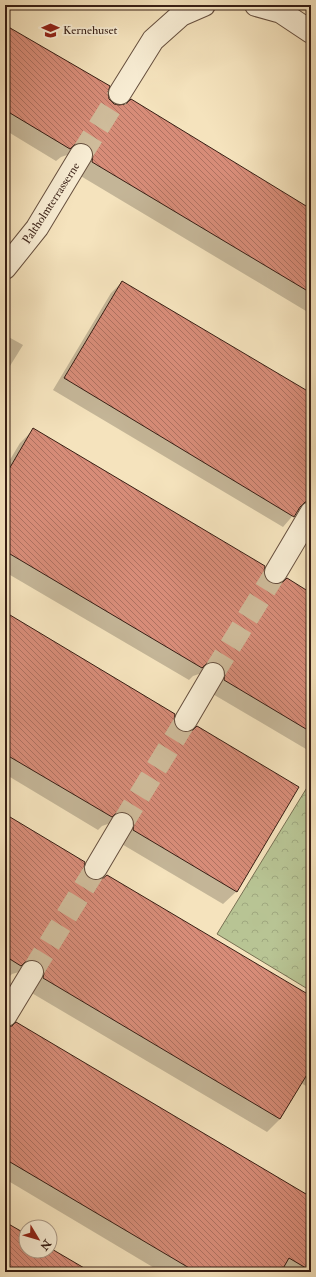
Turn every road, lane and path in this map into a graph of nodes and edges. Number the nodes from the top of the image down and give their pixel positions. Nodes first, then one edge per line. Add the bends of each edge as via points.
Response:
1 (204, 5) edge
2 (256, 5) edge
3 (311, 32) edge
4 (120, 93) tunnel mouth
5 (81, 155) tunnel mouth
6 (5, 268) edge
7 (311, 513) edge
8 (276, 572) tunnel mouth
9 (213, 674) tunnel mouth
10 (186, 720) tunnel mouth
11 (122, 824) tunnel mouth
12 (96, 868) tunnel mouth
13 (32, 972) tunnel mouth
14 (6, 1016) edge

1 - 4 street via 181,15 153,40
2 - 3 street via 281,12
5 - 6 street, Paltholmterrasserne via 37,228
7 - 8 street
9 - 10 street
11 - 12 street
13 - 14 street

